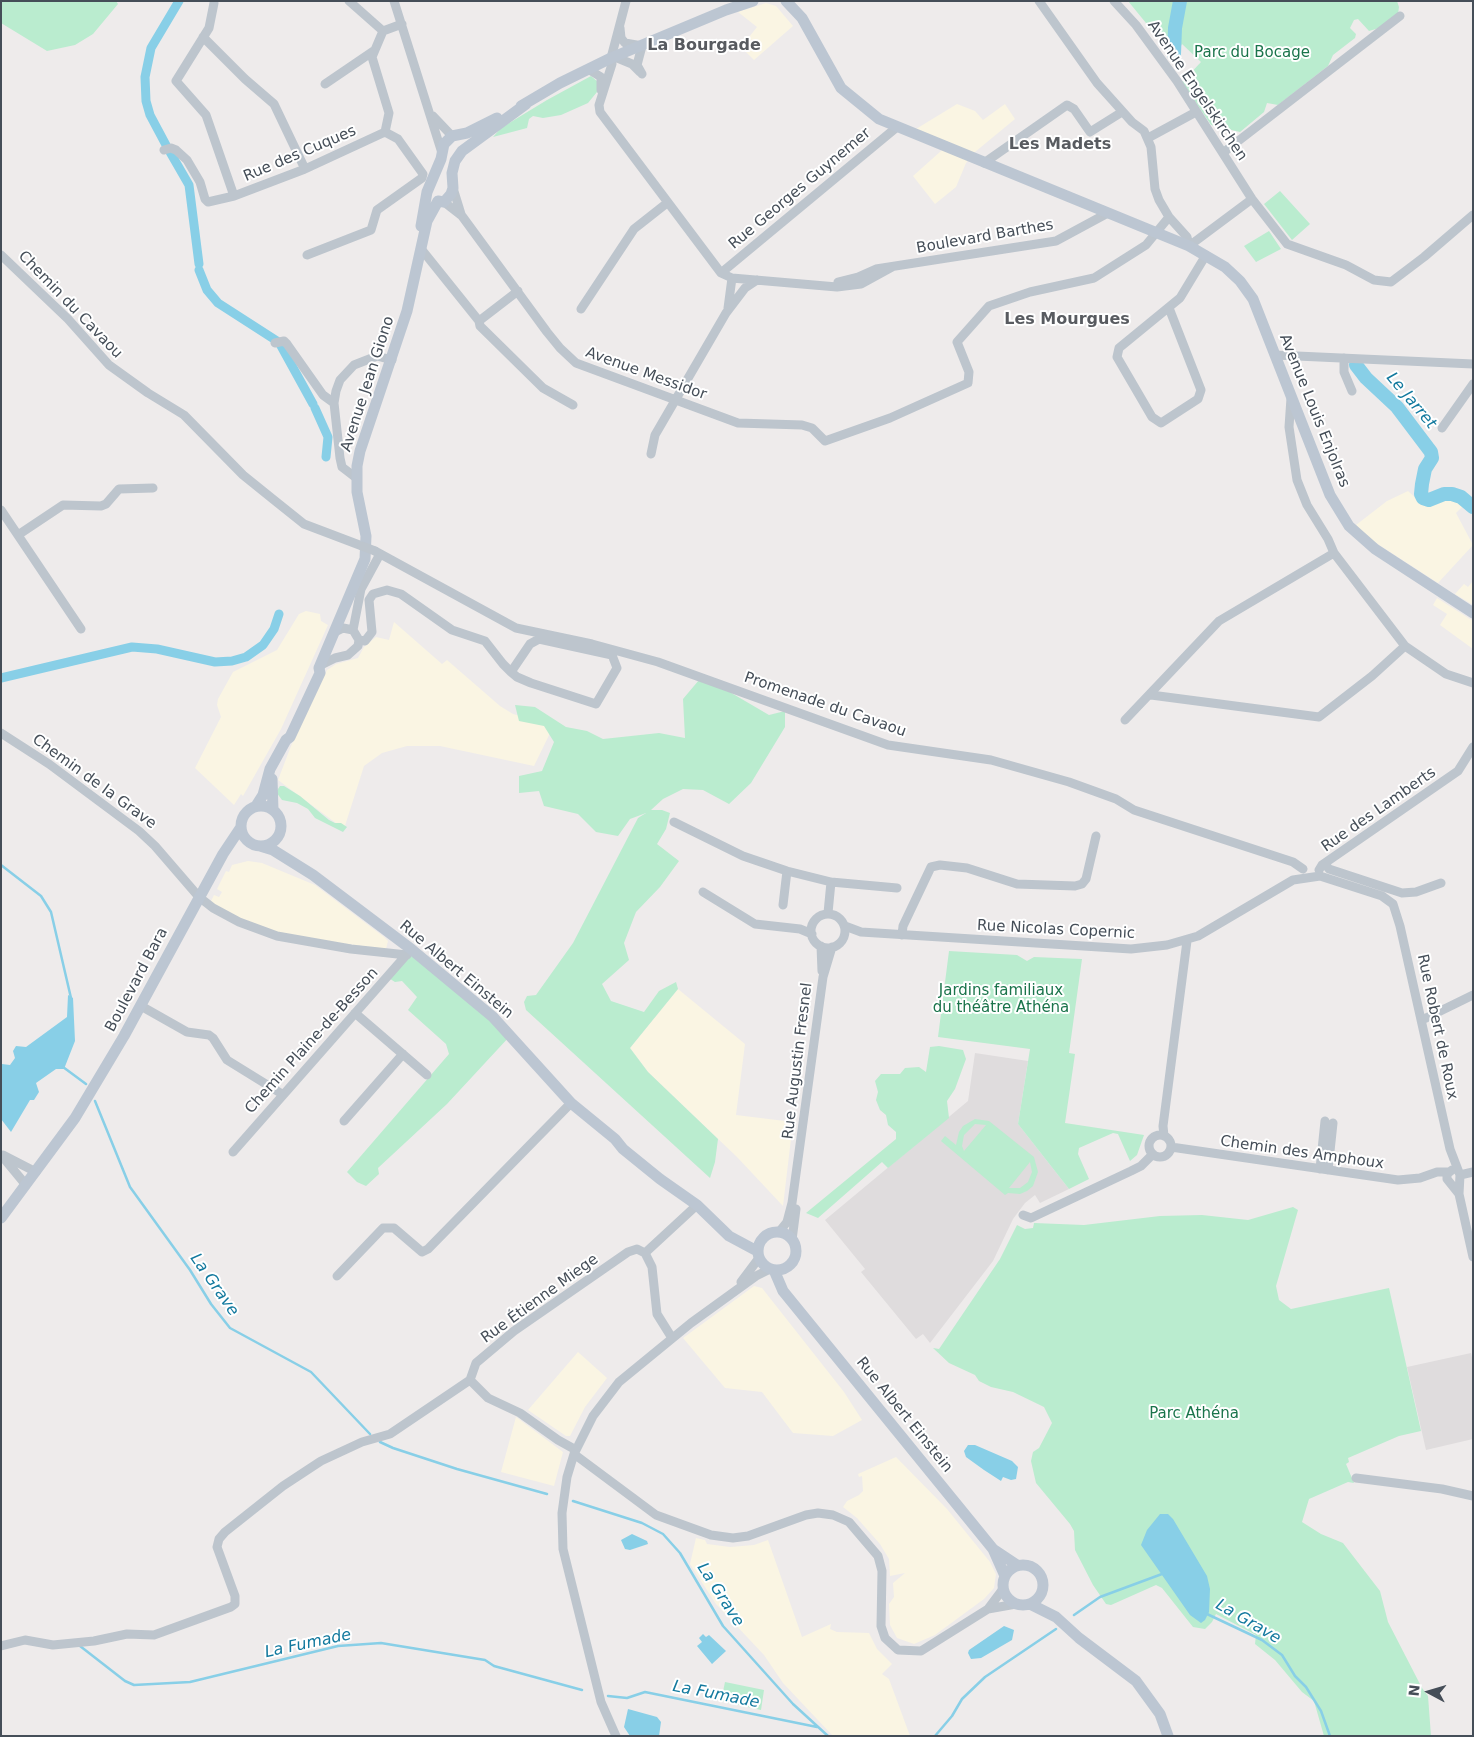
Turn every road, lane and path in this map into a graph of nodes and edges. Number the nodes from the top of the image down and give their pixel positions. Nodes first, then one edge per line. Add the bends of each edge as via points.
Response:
1 (349, 1) edge
2 (394, 1) edge
3 (626, 1) edge
4 (739, 1) edge
5 (753, 1) edge
6 (786, 1) edge
7 (800, 1) edge
8 (1039, 1) edge
9 (1114, 1) edge
10 (214, 3) dead end
11 (726, 10) junction
12 (1400, 16) dead end
13 (802, 18) junction
14 (621, 23) junction
15 (402, 24) junction
16 (383, 31) junction
17 (203, 37) junction
18 (642, 46) junction
19 (375, 50) junction
20 (613, 58) junction
21 (588, 69) junction
22 (325, 84) dead end
23 (601, 98) junction
24 (526, 104) junction
25 (428, 107) junction
26 (1122, 112) junction
27 (1196, 112) junction
28 (896, 127) junction
29 (385, 132) junction
30 (454, 136) junction
31 (1148, 138) junction
32 (168, 149) dead end
33 (462, 151) junction
34 (1224, 152) junction
35 (442, 153) junction
36 (984, 163) junction
37 (305, 169) junction
38 (453, 188) junction
39 (428, 192) junction
40 (234, 196) junction
41 (1252, 198) junction
42 (441, 201) junction
43 (667, 203) junction
44 (1106, 214) junction
45 (1473, 215) edge
46 (462, 216) junction
47 (1169, 217) junction
48 (1157, 234) junction
49 (1189, 246) junction
50 (422, 250) junction
51 (1, 255) edge
52 (307, 255) dead end
53 (1206, 255) junction
54 (722, 273) junction
55 (732, 278) junction
56 (757, 280) junction
57 (413, 284) junction
58 (518, 291) junction
59 (1169, 308) junction
60 (581, 309) dead end
61 (726, 313) junction
62 (479, 321) junction
63 (278, 342) dead end
64 (1275, 355) junction
65 (1344, 358) junction
66 (392, 360) junction
67 (1473, 364) edge
68 (1473, 384) edge
69 (1352, 391) dead end
70 (1291, 396) junction
71 (676, 398) junction
72 (334, 403) junction
73 (573, 405) dead end
74 (1442, 428) dead end
75 (651, 454) dead end
76 (356, 477) junction
77 (153, 488) dead end
78 (1, 510) edge
79 (18, 535) junction
80 (371, 550) junction
81 (1334, 553) junction
82 (1473, 613) edge
83 (81, 629) dead end
84 (353, 630) junction
85 (334, 632) junction
86 (359, 640) junction
87 (1405, 646) junction
88 (320, 667) junction
89 (511, 672) junction
90 (1473, 683) edge
91 (1151, 695) junction
92 (1125, 720) dead end
93 (1, 733) edge
94 (1473, 747) edge
95 (270, 768) junction
96 (256, 806) junction
97 (273, 810) junction
98 (674, 822) dead end
99 (241, 827) junction
100 (278, 835) junction
101 (1096, 836) dead end
102 (257, 845) junction
103 (1303, 869) junction
104 (1321, 870) junction
105 (787, 871) junction
106 (212, 874) junction
107 (313, 875) junction
108 (1293, 880) junction
109 (831, 882) junction
110 (1441, 883) dead end
111 (897, 888) dead end
112 (704, 892) dead end
113 (199, 897) junction
114 (783, 905) dead end
115 (828, 913) junction
116 (813, 924) junction
117 (845, 926) junction
118 (800, 928) junction
119 (861, 932) junction
120 (812, 934) junction
121 (902, 935) junction
122 (844, 938) junction
123 (1187, 941) junction
124 (821, 946) junction
125 (832, 947) junction
126 (409, 952) junction
127 (823, 977) junction
128 (1473, 995) edge
129 (140, 1006) junction
130 (355, 1013) junction
131 (1422, 1020) junction
132 (404, 1054) junction
133 (427, 1075) dead end
134 (282, 1094) junction
135 (571, 1103) junction
136 (344, 1121) dead end
137 (1329, 1122) dead end
138 (1164, 1136) junction
139 (1171, 1147) junction
140 (801, 1149) junction
141 (233, 1152) dead end
142 (1, 1154) edge
143 (1153, 1154) junction
144 (33, 1170) junction
145 (1324, 1170) junction
146 (1473, 1172) edge
147 (1454, 1176) junction
148 (23, 1182) junction
149 (697, 1205) junction
150 (2, 1212) edge
151 (707, 1214) junction
152 (1023, 1215) dead end
153 (779, 1232) junction
154 (761, 1239) junction
155 (792, 1240) junction
156 (645, 1253) junction
157 (758, 1255) junction
158 (1473, 1257) edge
159 (786, 1268) junction
160 (772, 1270) junction
161 (337, 1276) dead end
162 (731, 1294) junction
163 (791, 1300) junction
164 (672, 1338) junction
165 (470, 1380) junction
166 (575, 1452) junction
167 (1356, 1478) dead end
168 (1473, 1496) edge
169 (993, 1549) junction
170 (1017, 1565) junction
171 (1005, 1576) junction
172 (1043, 1588) junction
173 (1003, 1589) junction
174 (1016, 1604) junction
175 (1030, 1604) junction
176 (988, 1609) junction
177 (1056, 1617) junction
178 (1, 1646) edge
179 (616, 1736) edge
180 (1168, 1736) edge

1 - 16 street
2 - 15 street
3 - 14 street
4 - 11 street, Avenue Jean Giono
5 - 11 street, Avenue Jean Giono
6 - 13 street
7 - 13 street
8 - 26 street via 1084,66
9 - 27 street, Avenue Engelskirchen via 1136,25
10 - 17 street, Rue des Cuques via 209,28
11 - 18 street, Avenue Jean Giono
12 - 34 street
13 - 28 street, Avenue Louis Enjolras via 841,88 872,114
14 - 18 street via 620,34 626,43
14 - 20 street
15 - 16 street
15 - 25 street
16 - 19 street
17 - 37 street via 274,104
17 - 40 street, Rue des Cuques via 176,81 206,115
18 - 20 street, Avenue Jean Giono
18 - 20 street via 637,65 642,74 632,64
19 - 22 street
19 - 29 street via 372,57 389,113
20 - 21 street, Avenue Jean Giono
20 - 23 street
21 - 23 street via 601,78
21 - 24 street, Avenue Jean Giono
23 - 43 street via 602,116
24 - 30 street, Avenue Jean Giono via 467,133
24 - 33 street, Avenue Jean Giono
25 - 30 street via 436,121
25 - 35 street
26 - 31 street
26 - 36 street via 1090,132 1074,109 1067,105
27 - 31 street
27 - 34 street, Avenue Engelskirchen
28 - 36 street, Avenue Louis Enjolras
28 - 54 street, Rue Georges Guynemer
29 - 37 street, Rue des Cuques
29 - 52 street via 398,139 423,174 422,178 377,210 371,230
30 - 33 street via 462,144
30 - 35 street, Avenue Jean Giono via 444,144
31 - 47 street via 1155,189
32 - 40 street via 187,160 208,202
33 - 38 street, Avenue Jean Giono via 452,173
34 - 41 street, Avenue Engelskirchen
35 - 39 street, Avenue Jean Giono
36 - 44 street, Avenue Louis Enjolras
37 - 40 street, Rue des Cuques
38 - 42 street, Avenue Jean Giono via 451,194
38 - 46 street, Avenue Messidor
39 - 42 street
39 - 57 street, Avenue Jean Giono
41 - 45 street, Avenue Engelskirchen via 1287,244 1346,265 1383,283 1391,282
41 - 49 street
42 - 46 street, Avenue Messidor
42 - 50 street, Avenue Jean Giono via 427,221
43 - 54 street
43 - 60 street via 634,230
44 - 48 street, Avenue Louis Enjolras
44 - 56 street, Boulevard Barthes via 1056,241 892,267 861,284 821,286
46 - 58 street, Avenue Messidor
47 - 48 street
47 - 49 street via 1187,237
48 - 49 street, Avenue Louis Enjolras
48 - 71 street, Avenue Messidor via 1146,245 1094,278 1030,292 989,306 957,342 969,372 968,383 890,418 825,441 812,428 802,425 738,423
49 - 53 street, Avenue Louis Enjolras
50 - 57 street, Avenue Jean Giono
50 - 62 street
51 - 80 street, Chemin du Cavaou via 68,319 109,365 184,415 243,475 304,524
53 - 59 street via 1180,298
53 - 64 street, Avenue Louis Enjolras via 1225,267 1247,290
54 - 55 street
55 - 56 street, Boulevard Barthes
55 - 61 street via 731,300
56 - 61 street via 745,288
57 - 66 street, Avenue Jean Giono
58 - 62 street
58 - 71 street, Avenue Messidor via 560,348 576,363
59 - 59 street via 1201,390 1198,399 1161,423 1152,418 1117,357 1119,348
61 - 71 street
62 - 73 street via 497,344 543,388
63 - 72 street via 287,344 323,395
64 - 65 street
64 - 70 street, Avenue Louis Enjolras
65 - 67 street
65 - 69 street via 1344,372
66 - 72 street via 377,356 354,365 340,380
66 - 76 street, Avenue Jean Giono via 360,451
68 - 74 street
70 - 81 street via 1289,427 1298,480 1307,505
70 - 82 street, Avenue Louis Enjolras via 1330,495 1352,529 1375,549
71 - 75 street via 655,435
72 - 76 street via 342,467
76 - 80 street, Avenue Jean Giono
77 - 79 street via 119,489 101,506 63,505
78 - 79 street
79 - 83 street
80 - 84 street
80 - 85 street
80 - 103 street, Promenade du Cavaou via 516,628 658,662 888,744 991,760 1069,782 1116,799 1134,810 1293,862
81 - 87 street
81 - 91 street via 1219,621
84 - 85 street via 343,628
84 - 86 street
85 - 88 street
86 - 88 street via 358,646 348,655
86 - 89 street via 365,640 372,632 368,608 373,594 394,591 452,630 485,641
87 - 90 street via 1446,674
87 - 91 street via 1319,718
88 - 95 street via 290,737
89 - 89 street via 531,683 596,704 617,668 612,655 539,639 530,644
91 - 92 street
93 - 113 street, Chemin de la Grave via 49,764 139,831
94 - 104 street, Rue des Lamberts via 1458,771
95 - 96 street via 263,795
95 - 97 street
96 - 97 street
96 - 99 street via 246,812
97 - 100 street via 280,821
98 - 105 street via 743,856
99 - 102 street via 247,840
99 - 106 street, Boulevard Bara
100 - 102 street via 274,841
100 - 107 street, Rue Albert Einstein via 284,847
101 - 121 street via 1086,880 1075,886 1017,884 967,868 930,867 903,926
102 - 106 street, Boulevard Bara via 239,846
102 - 107 street, Rue Albert Einstein via 273,850
103 - 104 street, Rue des Lamberts
103 - 108 street
104 - 108 street
104 - 110 street via 1329,869 1402,893 1416,892
104 - 131 street, Rue Robert de Roux via 1382,896 1392,904
105 - 109 street
105 - 114 street
106 - 113 street, Boulevard Bara
107 - 126 street, Rue Albert Einstein
108 - 123 street, Rue Nicolas Copernic via 1220,925
109 - 111 street
109 - 115 street
112 - 118 street via 755,924
113 - 126 street, Chemin de la Grave via 239,922 277,936 351,949
113 - 129 street, Boulevard Bara
115 - 116 street via 818,917
115 - 117 street via 839,917
116 - 118 street
116 - 120 street
117 - 119 street, Rue Nicolas Copernic
117 - 122 street
118 - 120 street
119 - 121 street, Rue Nicolas Copernic
119 - 122 street, Rue Nicolas Copernic
120 - 124 street
121 - 123 street, Rue Nicolas Copernic via 1131,949
122 - 125 street
123 - 138 street
124 - 125 street
124 - 127 street, Rue Augustin Fresnel
125 - 127 street, Rue Augustin Fresnel
126 - 130 street, Chemin Plaine-de-Besson
126 - 135 street, Rue Albert Einstein via 493,1017
127 - 140 street, Rue Augustin Fresnel
128 - 131 street
129 - 134 street via 187,1032 209,1035 227,1060
129 - 144 street, Boulevard Bara via 76,1118
130 - 132 street
130 - 134 street, Chemin Plaine-de-Besson
131 - 147 street, Rue Robert de Roux
132 - 133 street
132 - 136 street
134 - 141 street, Chemin Plaine-de-Besson
135 - 149 street, Rue Albert Einstein via 678,1185 681,1192
135 - 161 street via 428,1249 422,1252 394,1228 383,1228
137 - 145 street
138 - 139 street
138 - 143 street via 1157,1136 1152,1141 1150,1148
139 - 143 street via 1166,1156
139 - 145 street, Chemin des Amphoux
140 - 153 street, Rue Augustin Fresnel via 789,1219
140 - 155 street, Rue Augustin Fresnel
142 - 144 street
142 - 148 street
143 - 152 street via 1132,1171 1031,1218
144 - 148 street, Boulevard Bara
145 - 147 street, Chemin des Amphoux via 1398,1180 1430,1175
146 - 147 street, Chemin des Amphoux
147 - 158 street, Rue Robert de Roux
148 - 150 street, Boulevard Bara
149 - 151 street, Rue Albert Einstein
149 - 156 street
151 - 154 street, Rue Albert Einstein via 739,1236
151 - 157 street, Rue Albert Einstein via 729,1236
153 - 154 street via 771,1232
153 - 155 street
154 - 157 street
155 - 159 street via 795,1256
156 - 164 street via 652,1267 657,1314
156 - 165 street, Rue Étienne Miege via 637,1249 628,1252 514,1331 476,1363
157 - 160 street
157 - 162 street via 751,1271
159 - 160 street
159 - 163 street, Rue Albert Einstein via 785,1283
160 - 162 street
160 - 163 street, Rue Albert Einstein
162 - 164 street
163 - 169 street, Rue Albert Einstein
164 - 166 street via 619,1382 593,1416
165 - 166 street via 488,1398 520,1413
165 - 178 street, Rue Étienne Miege via 390,1434 362,1442 322,1461 283,1486 222,1534 217,1547 235,1596 235,1604 231,1607 154,1635 82,1638 53,1645 25,1640
166 - 176 street via 656,1514 711,1535 748,1536 818,1513 849,1522 878,1556 882,1571 881,1626 885,1638 898,1650 921,1651
166 - 179 street via 567,1477 562,1513 563,1549 602,1702
167 - 168 street
169 - 170 street, Rue Albert Einstein
169 - 171 street, Rue Albert Einstein
170 - 171 street
170 - 172 street via 1028,1565 1037,1570
171 - 173 street
172 - 175 street
172 - 177 street
173 - 174 street
173 - 176 street
174 - 175 street
174 - 176 street
175 - 177 street
177 - 180 street via 1136,1681 1156,1708

